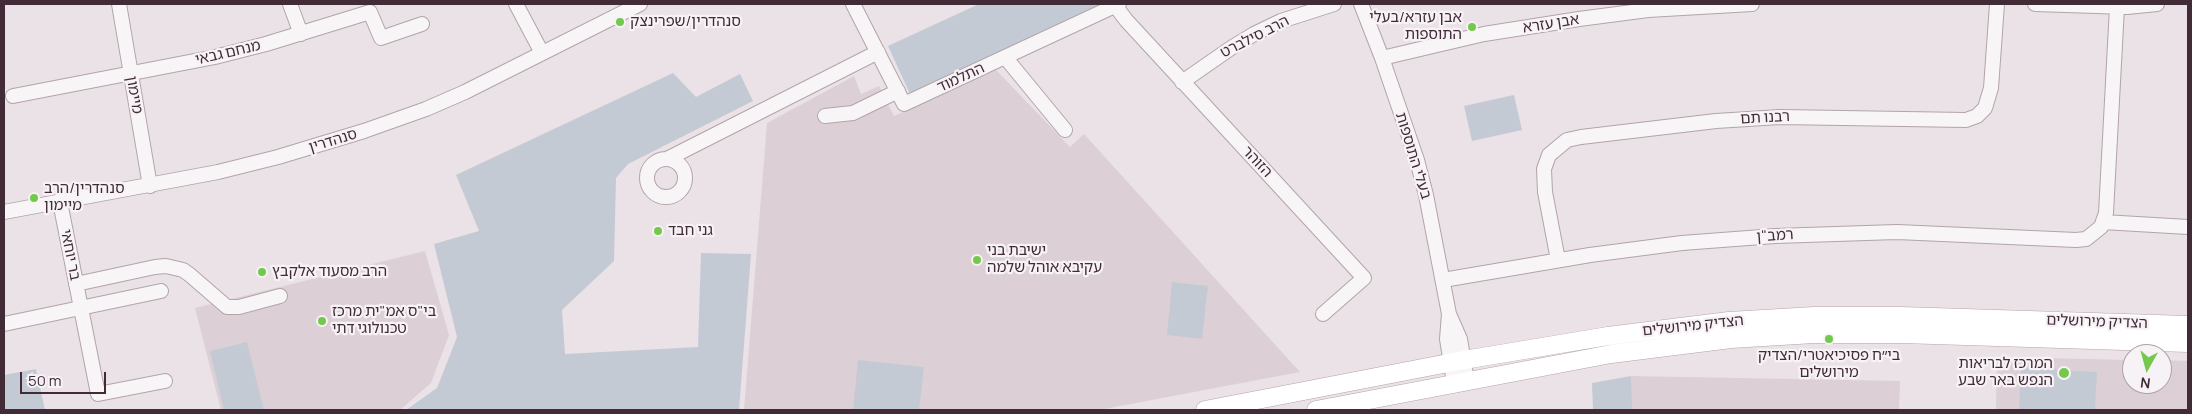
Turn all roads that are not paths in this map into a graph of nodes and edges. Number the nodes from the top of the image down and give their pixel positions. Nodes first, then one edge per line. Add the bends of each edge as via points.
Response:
1 (119, 4) edge
2 (290, 4) edge
3 (516, 4) edge
4 (640, 4) edge
5 (852, 4) edge
6 (1116, 4) edge
7 (1334, 4) edge
8 (1361, 4) edge
9 (1752, 4) edge
10 (1997, 4) edge
11 (2035, 4) edge
12 (2157, 4) edge
13 (2117, 6) junction
14 (422, 24) dead end
15 (300, 34) junction
16 (878, 52) junction
17 (542, 54) junction
18 (1005, 57) junction
19 (1382, 58) junction
20 (130, 73) junction
21 (1182, 82) junction
22 (898, 91) junction
23 (13, 96) dead end
24 (825, 116) dead end
25 (1065, 130) dead end
26 (667, 159) dead end
27 (150, 186) junction
28 (60, 202) junction
29 (4, 212) edge
30 (2103, 222) junction
31 (2188, 228) edge
32 (1558, 260) junction
33 (1443, 280) junction
34 (76, 284) junction
35 (160, 292) dead end
36 (280, 296) dead end
37 (80, 308) junction
38 (1323, 314) dead end
39 (4, 324) edge
40 (2188, 325) edge
41 (2188, 344) edge
42 (1457, 362) junction
43 (165, 381) dead end
44 (1461, 382) junction
45 (1205, 410) edge
46 (1316, 410) edge

1 - 20 street, מיימון
2 - 15 street
3 - 17 street
4 - 17 street, סנהדרין
5 - 16 street
6 - 18 street, התלמוד
6 - 21 street, הזוהר via 1126,20
7 - 21 street, הרב סילברט via 1281,21 1254,34
8 - 19 street, בעלי התוספות
9 - 19 street, אבן עזרא via 1648,10 1578,19 1484,34
10 - 32 street, רבנו תם via 1991,88 1985,108 1966,120 1780,117 1709,122 1567,140 1549,155 1544,169 1545,192
11 - 13 street
12 - 13 street
13 - 30 street via 2107,203
14 - 15 street, מנחם גבאי via 381,38 370,12
15 - 20 street, מנחם גבאי via 215,57
16 - 22 street
16 - 26 street
17 - 27 street, סנהדרין via 434,106 364,131 278,157
18 - 22 street, התלמוד via 904,104
18 - 25 street
19 - 33 street, בעלי התוספות via 1419,168
20 - 23 street, מנחם גבאי
20 - 27 street, מיימון
21 - 38 street, הזוהר via 1364,278
22 - 24 street via 853,113
27 - 28 street, סנהדרין
28 - 29 street, סנהדרין
28 - 34 street, בר יוחאי
30 - 31 street
30 - 32 street, רמב"ן via 2096,233 2076,240 1846,232 1682,243
32 - 33 street, רמב"ן
33 - 42 street, בעלי התוספות via 1450,314 1460,339
34 - 36 street via 166,266 190,274 227,307
34 - 37 street, בר יוחאי
35 - 37 street
37 - 39 street
37 - 43 street, בר יוחאי via 98,394
40 - 42 main road, הצדיק מירושלים via 1908,316 1776,318 1671,327
41 - 44 main road, הצדיק מירושלים via 1901,334 1777,336 1611,354
42 - 44 street, בעלי התוספות
42 - 45 main road, הצדיק מירושלים
44 - 46 main road, הצדיק מירושלים

